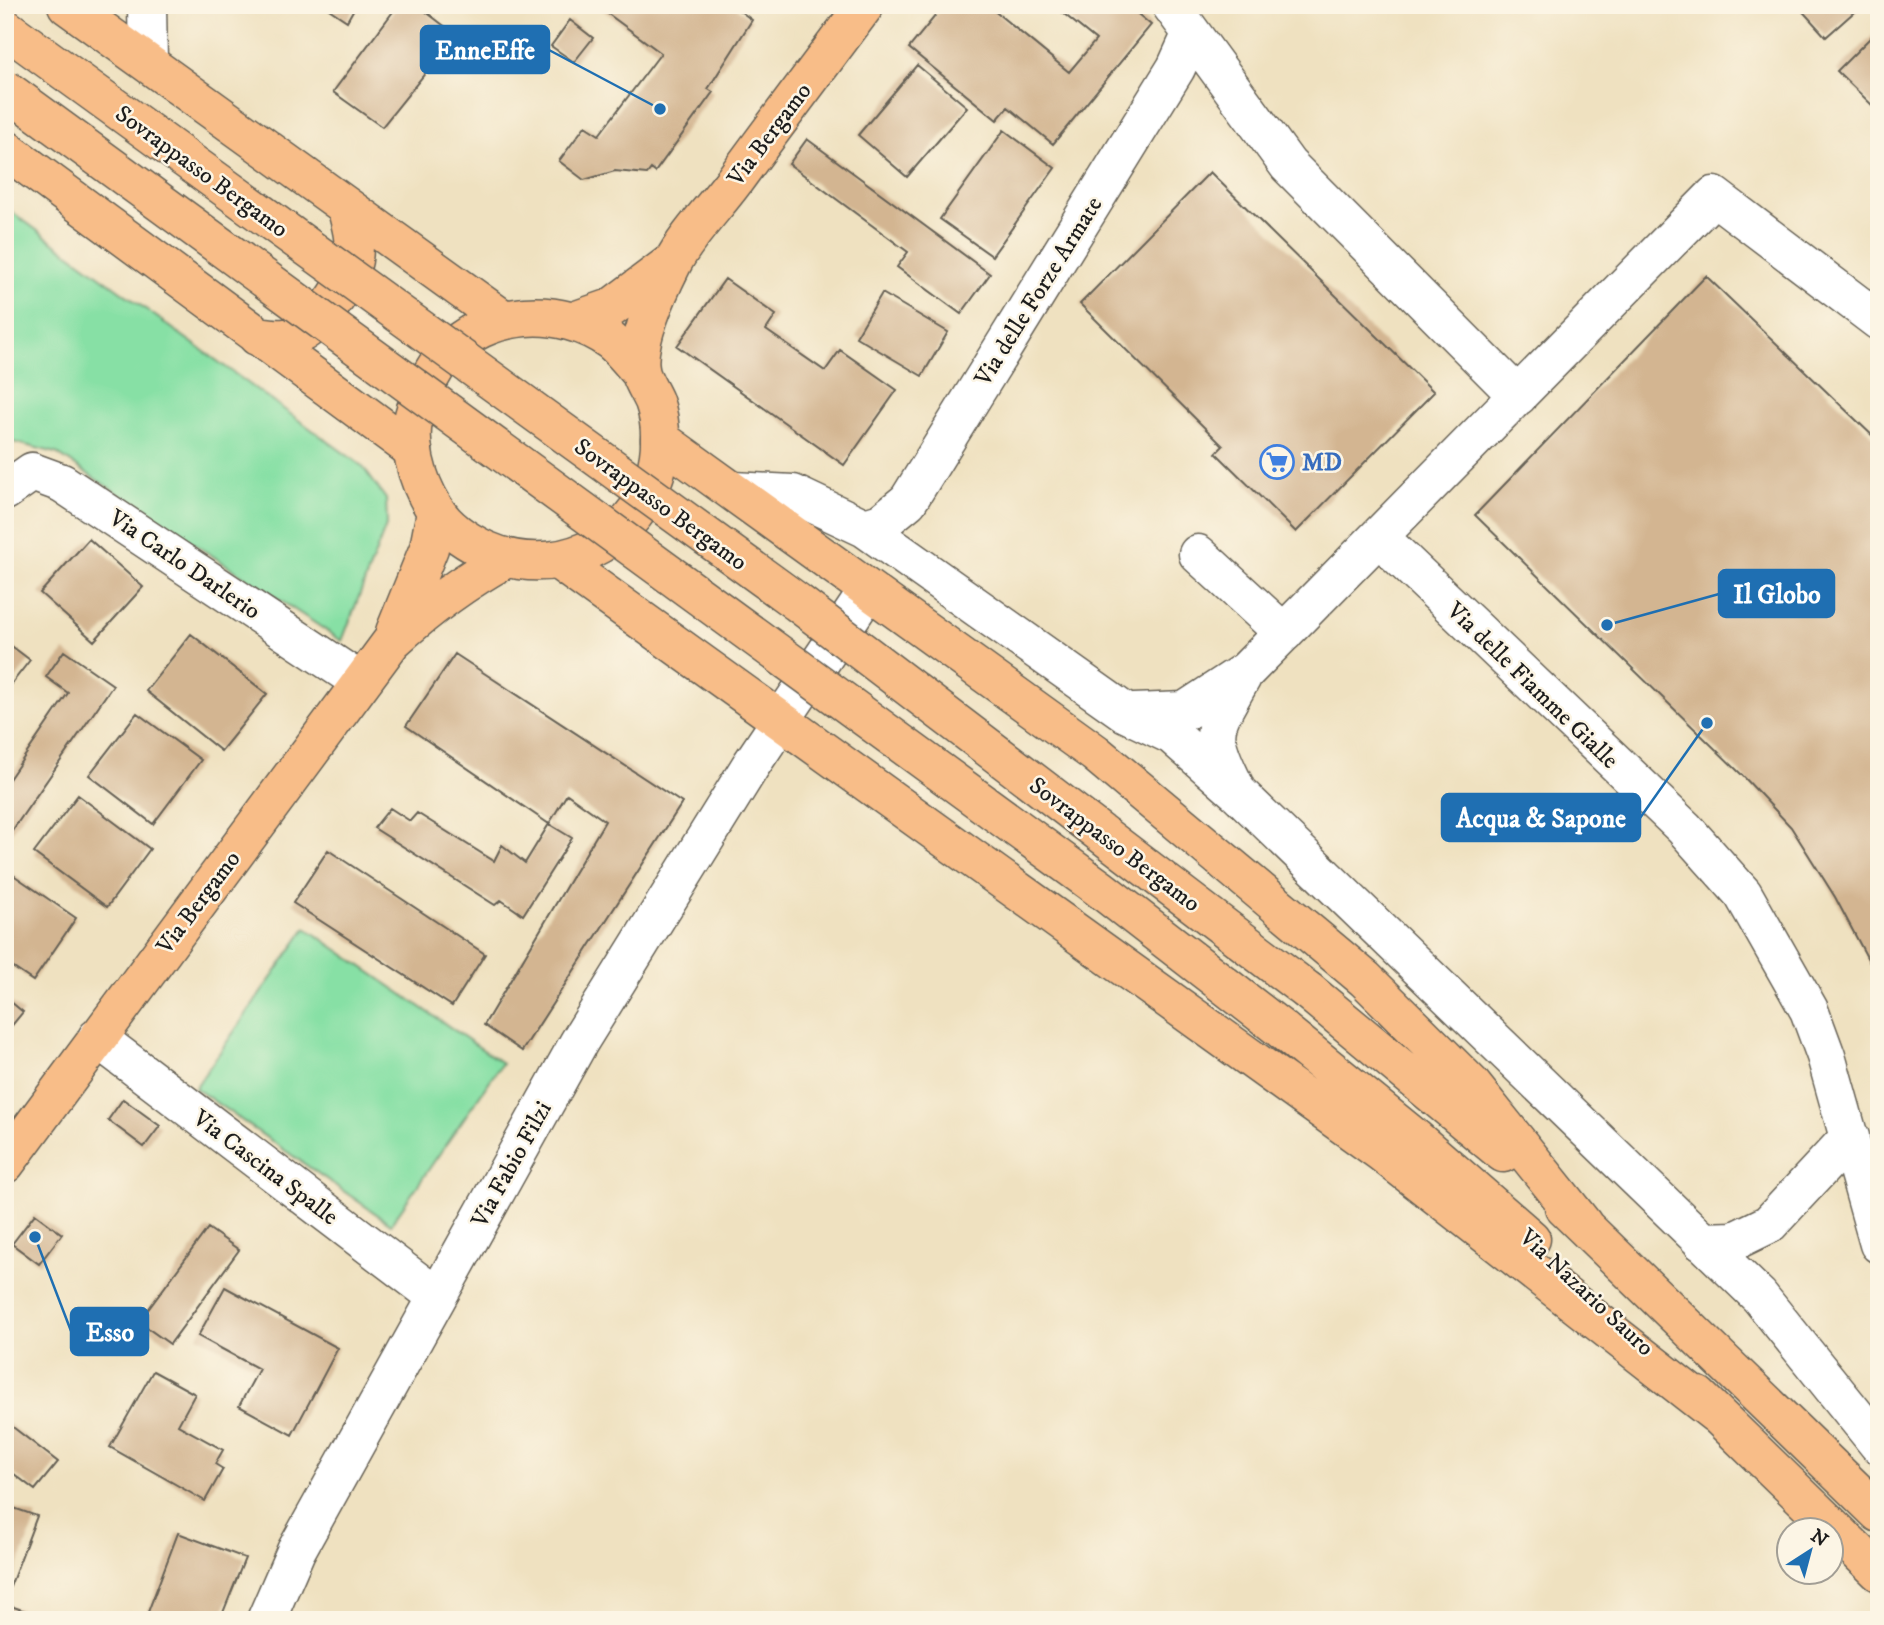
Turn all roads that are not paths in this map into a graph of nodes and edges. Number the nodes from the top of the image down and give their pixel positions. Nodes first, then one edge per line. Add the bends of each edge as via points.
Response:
1 (147, 5) edge
2 (865, 5) edge
3 (83, 8) edge
4 (1181, 20) edge
5 (5, 28) edge
6 (148, 62) junction
7 (5, 89) edge
8 (5, 149) edge
9 (346, 206) junction
10 (673, 262) junction
11 (504, 320) junction
12 (574, 321) junction
13 (1879, 321) edge
14 (257, 336) junction
15 (640, 372) junction
16 (1518, 396) junction
17 (660, 439) junction
18 (413, 450) junction
19 (5, 491) edge
20 (733, 491) junction
21 (436, 512) junction
22 (865, 528) junction
23 (1379, 537) junction
24 (1198, 554) dead end
25 (505, 559) junction
26 (559, 561) junction
27 (868, 591) junction
28 (1284, 633) junction
29 (392, 641) junction
30 (1246, 671) junction
31 (361, 682) junction
32 (1126, 713) junction
33 (779, 721) junction
34 (1238, 793) junction
35 (1308, 991) joint
36 (1281, 1029) joint
37 (97, 1038) junction
38 (1850, 1138) junction
39 (11, 1144) edge
40 (1583, 1224) junction
41 (1702, 1242) junction
42 (1879, 1244) edge
43 (436, 1296) junction
44 (1716, 1413) junction
45 (1879, 1445) edge
46 (1879, 1513) edge
47 (1879, 1572) edge
48 (266, 1620) edge

1 - 6 street
2 - 10 main road, Via Bergamo
3 - 6 main road
4 - 16 street via 1288,165
4 - 22 street, Via delle Forze Armate via 1176,68 908,500 881,523
5 - 35 main road, Sovrappasso Bergamo, bridge via 808,610
6 - 9 main road
7 - 36 main road, Sovrappasso Bergamo, bridge via 1099,888
8 - 14 main road
9 - 11 main road
9 - 14 main road via 353,261 330,308 287,339
10 - 12 main road, Via Bergamo via 611,308
10 - 15 main road, Via Bergamo via 644,331
11 - 12 main road, Via Bergamo via 539,316
11 - 18 main road, Via Bergamo via 472,333 445,355 426,383 414,416
12 - 15 main road, Via Bergamo via 611,341
13 - 16 street via 1714,195
14 - 18 main road
15 - 17 main road, Via Bergamo via 655,404
16 - 23 street
17 - 20 main road
17 - 26 main road, Via Bergamo via 656,472 642,504 620,531 592,550
18 - 21 main road, Via Bergamo via 420,483
19 - 31 street, Via Carlo Darlerio via 32,472 62,483
20 - 22 street via 793,494
20 - 27 main road
21 - 25 main road, Via Bergamo via 466,541
21 - 29 main road, Via Bergamo via 429,548
22 - 32 street
23 - 28 street
23 - 38 street, Via delle Fiamme Gialle via 1684,828 1743,894 1809,1010
24 - 28 street
25 - 26 main road, Via Bergamo
25 - 29 main road, Via Bergamo via 441,598
26 - 33 main road
27 - 33 street, Via Fabio Filzi
27 - 40 main road via 1095,753 1365,979 1471,1084
28 - 30 street
29 - 31 main road, Via Bergamo
30 - 32 street via 1185,711
30 - 34 street via 1216,723 1216,749
31 - 37 main road, Via Bergamo
32 - 34 street via 1172,735
33 - 43 street, Via Fabio Filzi via 579,1042
33 - 44 main road via 1381,1152
34 - 41 street
35 - 40 main road, Via Nazario Sauro via 1425,1085
36 - 44 main road, Via Nazario Sauro via 1504,1215
37 - 39 main road, Via Bergamo
37 - 43 street, Via Cascina Spalle
38 - 41 street via 1769,1223 1734,1241
38 - 42 street, Via delle Fiamme Gialle
40 - 46 main road, Via Nazario Sauro
41 - 45 street via 1759,1296
43 - 48 street, Via Fabio Filzi via 296,1551
44 - 47 main road, Via Nazario Sauro

